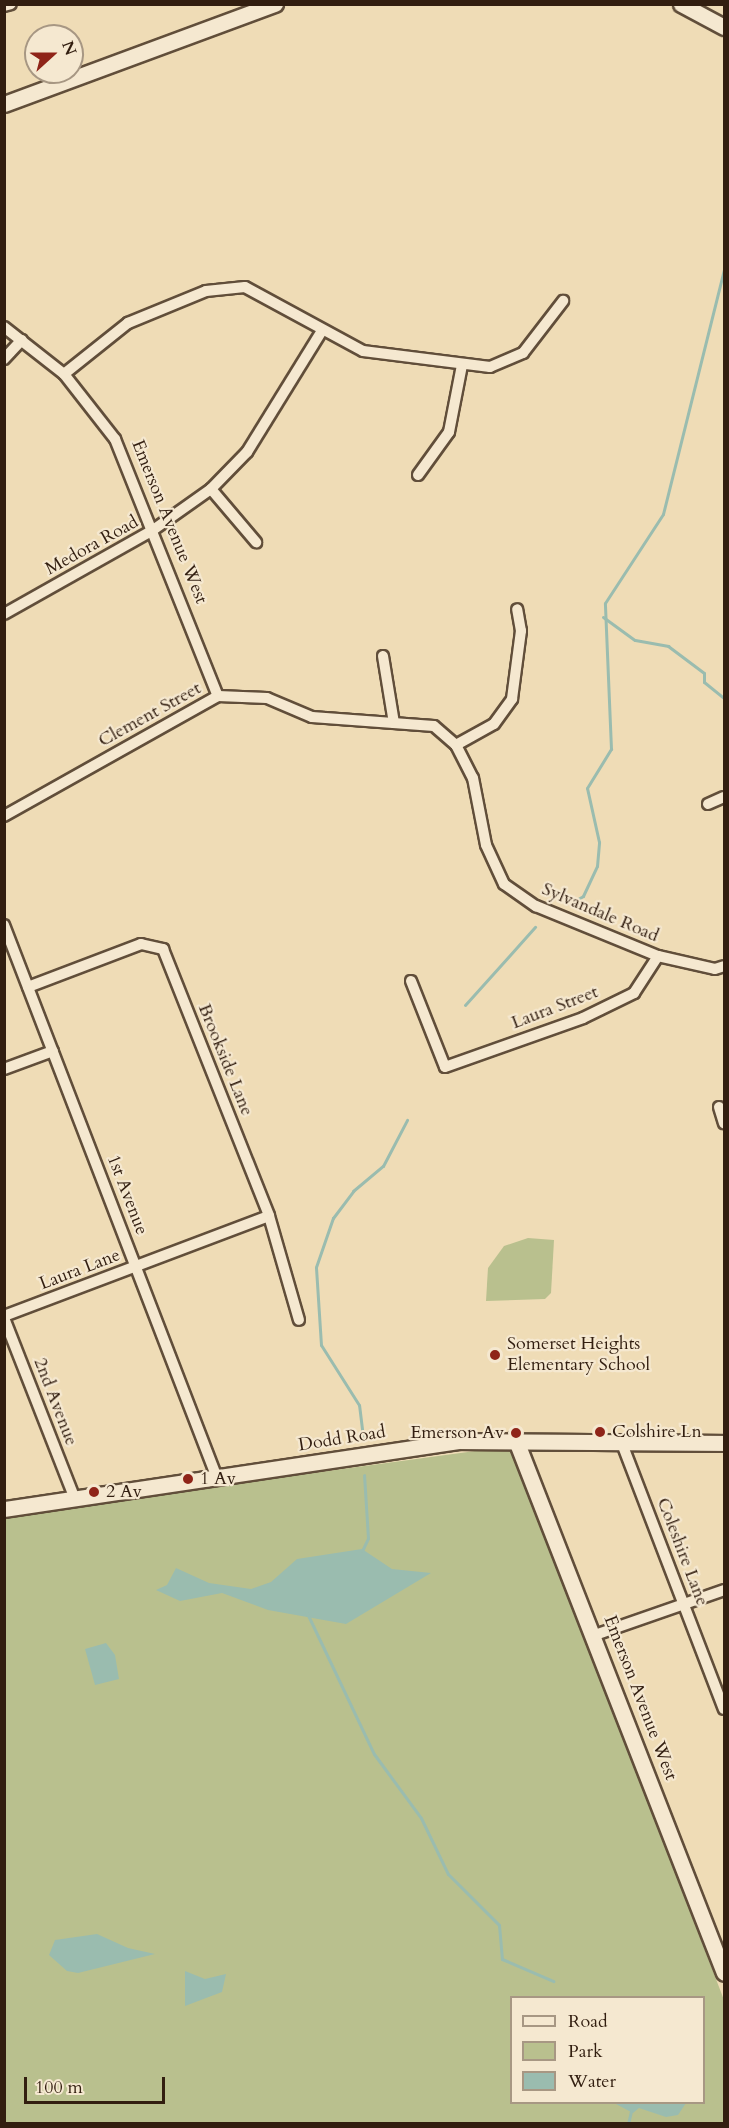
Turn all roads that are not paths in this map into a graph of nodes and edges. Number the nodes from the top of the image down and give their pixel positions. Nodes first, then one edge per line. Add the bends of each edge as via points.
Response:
1 (11, 4) edge
2 (275, 4) edge
3 (681, 4) edge
4 (4, 6) edge
5 (724, 27) edge
6 (4, 104) edge
7 (563, 301) dead end
8 (4, 327) edge
9 (321, 332) junction
10 (22, 340) junction
11 (4, 359) edge
12 (462, 365) junction
13 (64, 374) junction
14 (418, 475) dead end
15 (211, 489) junction
16 (153, 530) junction
17 (256, 542) dead end
18 (517, 609) dead end
19 (4, 614) edge
20 (383, 656) dead end
21 (218, 696) junction
22 (394, 723) junction
23 (456, 745) junction
24 (724, 797) edge
25 (708, 804) dead end
26 (4, 816) edge
27 (4, 926) edge
28 (658, 956) junction
29 (724, 966) edge
30 (411, 981) dead end
31 (28, 987) junction
32 (53, 1051) junction
33 (4, 1069) edge
34 (719, 1107) dead end
35 (724, 1123) edge
36 (269, 1216) junction
37 (137, 1266) junction
38 (4, 1317) edge
39 (299, 1320) dead end
40 (515, 1438) junction
41 (621, 1441) junction
42 (724, 1443) edge
43 (217, 1478) junction
44 (75, 1499) junction
45 (4, 1509) edge
46 (724, 1590) edge
47 (683, 1601) junction
48 (595, 1635) junction
49 (724, 1709) edge
50 (724, 1973) edge

1 - 4 street
2 - 6 street
3 - 5 street
7 - 12 street via 523,353 490,368
8 - 10 street
9 - 12 street via 363,351
9 - 13 street via 280,303 245,287 206,291 128,323
9 - 15 street, Medora Road via 253,444
10 - 11 street
10 - 13 street, Emerson Avenue West
12 - 14 street via 447,439
13 - 16 street, Emerson Avenue West via 115,439
15 - 16 street, Medora Road
15 - 17 street
16 - 19 street, Medora Road
16 - 21 street, Emerson Avenue West
18 - 23 street via 521,631 512,699 494,724
20 - 22 street
21 - 22 street, Clement Street via 267,698 312,717
21 - 26 street, Clement Street
22 - 23 street, Sylvandale Road via 434,726
23 - 28 street, Sylvandale Road via 473,777 486,845 504,884 536,906
24 - 25 street
27 - 31 street, 1st Avenue
28 - 29 street, Sylvandale Road via 715,969
28 - 30 street, Laura Street via 634,993 583,1018 445,1067
31 - 32 street, 1st Avenue
31 - 36 street, Brookside Lane via 141,944 163,949
32 - 33 street
32 - 37 street, 1st Avenue
34 - 35 street
36 - 37 street, Laura Lane
36 - 39 street, Brookside Lane
37 - 38 street, Laura Lane
37 - 43 street, 1st Avenue
38 - 44 street, 2nd Avenue
40 - 41 street, Dodd Road
40 - 43 street, Dodd Road via 413,1447
40 - 48 street, Emerson Avenue West
41 - 42 street, Dodd Road
41 - 47 street, Coleshire Lane
43 - 44 street, Dodd Road
44 - 45 street, Dodd Road
46 - 47 street
47 - 48 street
47 - 49 street, Coleshire Lane
48 - 50 street, Emerson Avenue West

